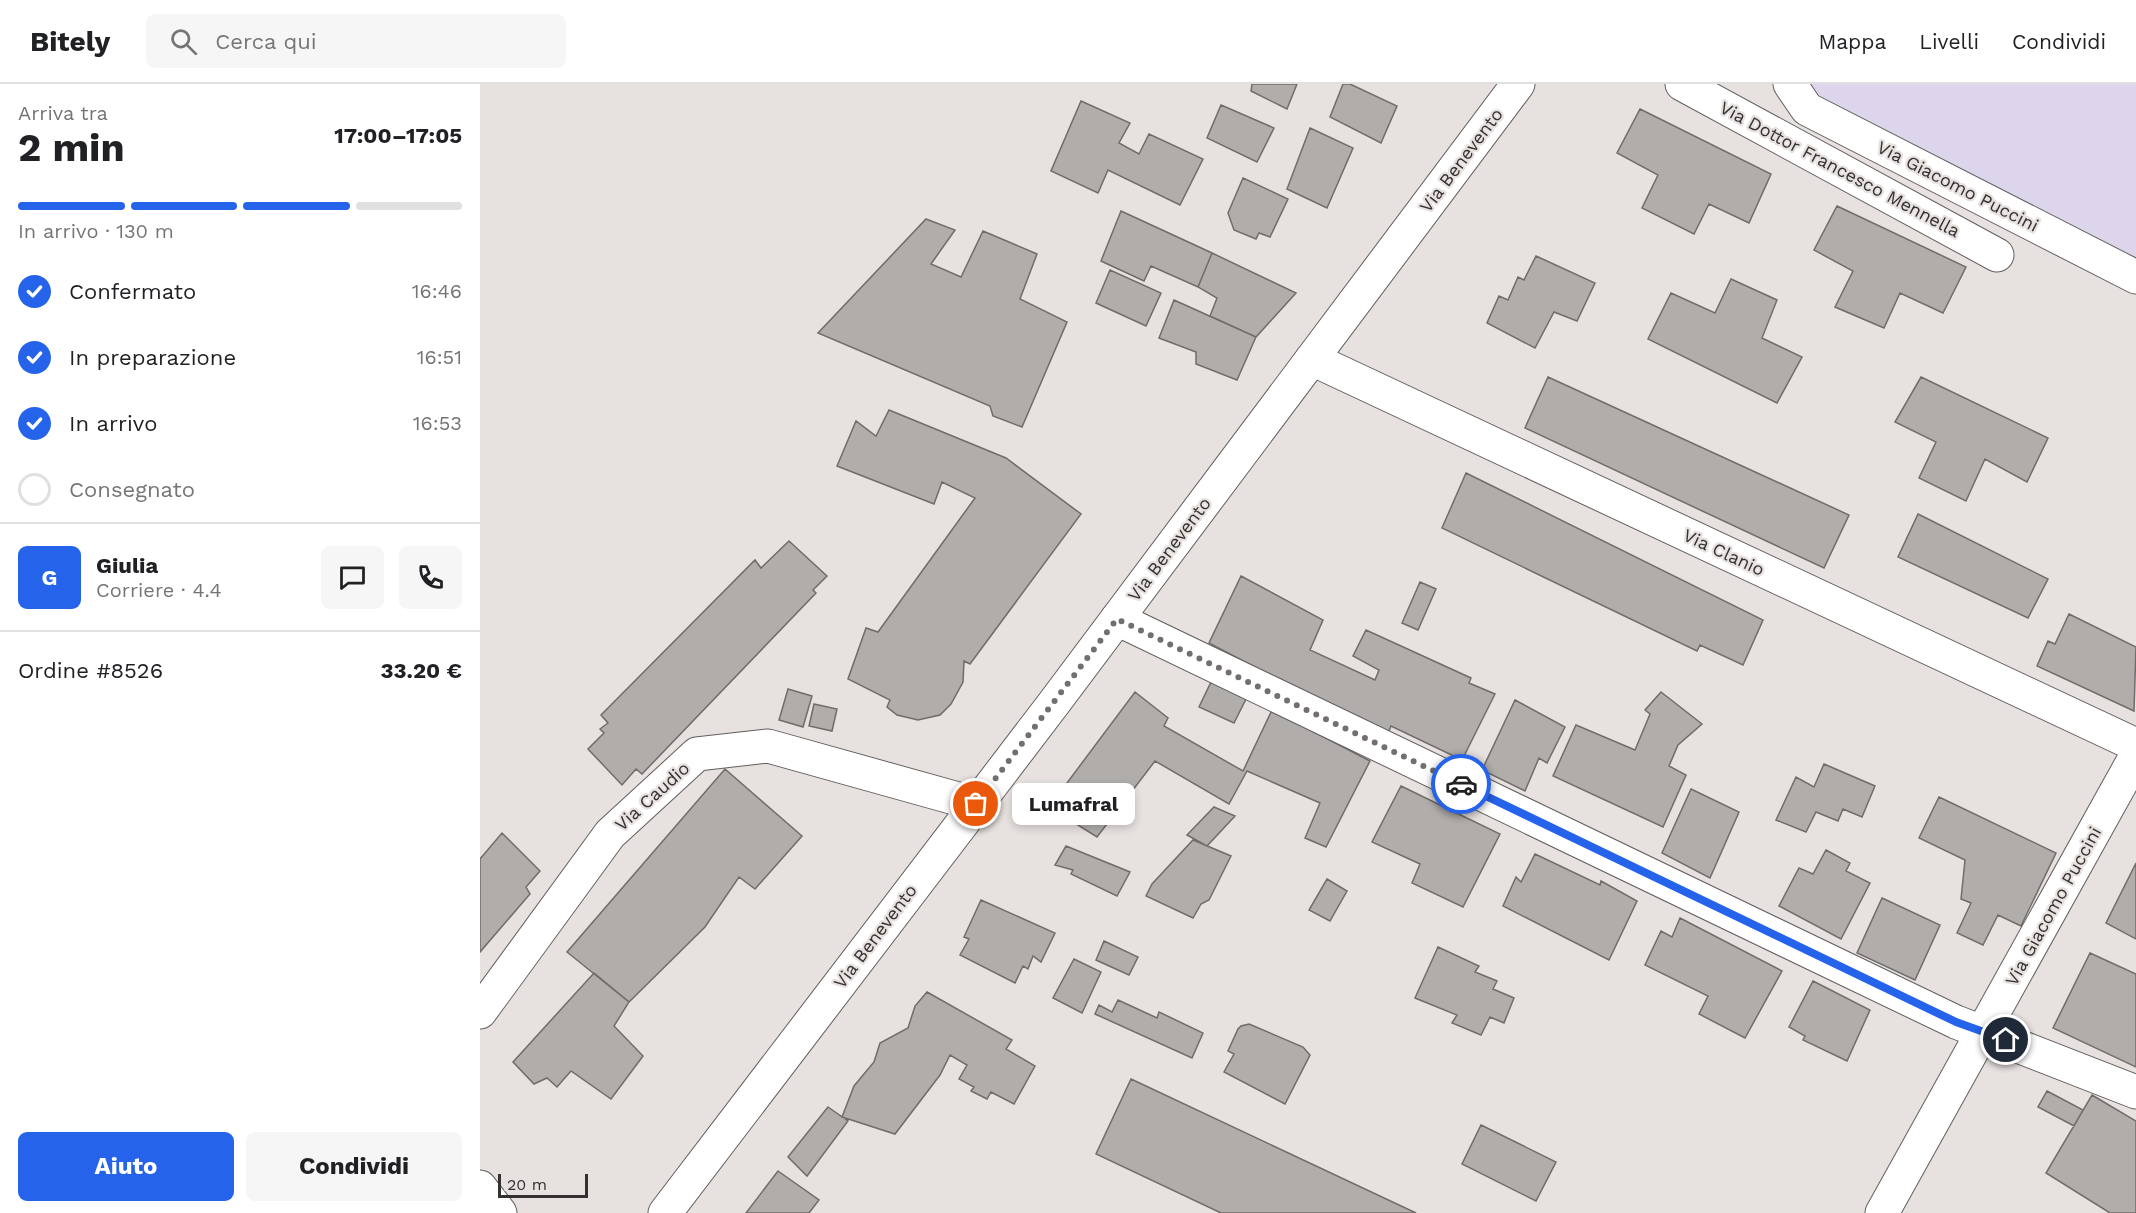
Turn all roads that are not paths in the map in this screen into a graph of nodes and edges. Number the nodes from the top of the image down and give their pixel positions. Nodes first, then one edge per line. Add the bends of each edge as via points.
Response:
1 (1518, 84) edge
2 (1682, 84) edge
3 (1790, 84) edge
4 (1998, 255) dead end
5 (2136, 276) edge
6 (1312, 359) junction
7 (1117, 619) junction
8 (2136, 745) edge
9 (2136, 756) edge
10 (976, 804) junction
11 (480, 1012) edge
12 (1984, 1031) junction
13 (2136, 1092) edge
14 (480, 1187) edge
15 (500, 1213) edge
16 (665, 1213) edge
17 (1882, 1213) edge

1 - 6 street, Via Benevento
2 - 4 street, Via Dottor Francesco Mennella
3 - 5 street, Via Giacomo Puccini via 1807,109
6 - 7 street, Via Benevento
6 - 8 street, Via Clanio
7 - 10 street, Via Benevento
7 - 12 street via 1956,1022
9 - 12 street, Via Giacomo Puccini
10 - 11 street, Via Caudio via 768,746 697,754 610,834
10 - 16 street, Via Benevento
12 - 13 street
12 - 17 street, Via Giacomo Puccini
14 - 15 street

